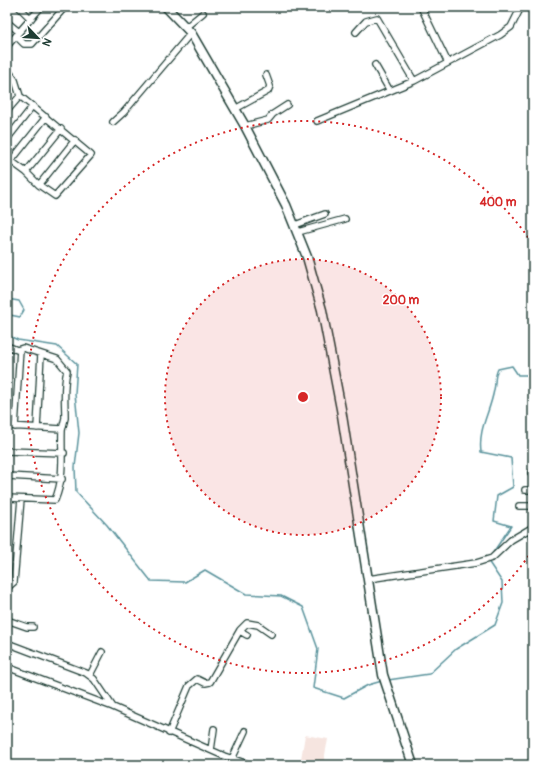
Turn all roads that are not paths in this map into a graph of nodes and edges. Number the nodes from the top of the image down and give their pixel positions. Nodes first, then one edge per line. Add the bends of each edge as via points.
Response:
1 (19, 7) edge
2 (41, 7) edge
3 (65, 7) edge
4 (166, 7) edge
5 (421, 7) edge
6 (520, 7) edge
7 (203, 13) dead end
8 (31, 19) junction
9 (7, 22) edge
10 (189, 30) junction
11 (356, 32) dead end
12 (17, 34) junction
13 (7, 46) edge
14 (448, 63) junction
15 (374, 65) dead end
16 (7, 69) edge
17 (266, 75) dead end
18 (414, 81) junction
19 (390, 91) junction
20 (20, 96) junction
21 (287, 105) dead end
22 (33, 106) junction
23 (235, 109) junction
24 (7, 111) edge
25 (46, 117) junction
26 (317, 121) dead end
27 (113, 122) dead end
28 (245, 126) junction
29 (61, 129) junction
30 (7, 138) edge
31 (75, 140) junction
32 (9, 159) edge
33 (26, 172) junction
34 (39, 185) junction
35 (325, 214) dead end
36 (345, 219) dead end
37 (297, 229) junction
38 (7, 346) edge
39 (20, 349) junction
40 (41, 354) junction
41 (7, 426) edge
42 (15, 427) junction
43 (37, 428) junction
44 (62, 429) junction
45 (7, 451) edge
46 (64, 453) junction
47 (7, 476) edge
48 (62, 480) junction
49 (525, 490) dead end
50 (533, 490) edge
51 (7, 498) edge
52 (21, 498) junction
53 (519, 506) dead end
54 (533, 506) edge
55 (532, 528) edge
56 (533, 537) edge
57 (368, 579) junction
58 (7, 588) edge
59 (7, 620) edge
60 (34, 627) dead end
61 (240, 631) junction
62 (271, 634) dead end
63 (248, 635) dead end
64 (7, 643) edge
65 (102, 652) dead end
66 (7, 667) edge
67 (90, 676) junction
68 (113, 707) junction
69 (214, 729) dead end
70 (245, 731) dead end
71 (169, 733) junction
72 (211, 750) junction
73 (232, 759) junction
74 (251, 765) edge
75 (413, 765) edge

1 - 8 street
2 - 8 street
3 - 12 street via 32,44 24,44
4 - 10 street
5 - 14 street
6 - 14 street via 511,27
7 - 10 street
8 - 12 street
9 - 12 street
10 - 23 street
10 - 27 street via 124,112
11 - 18 street via 366,20 377,18
12 - 13 street
14 - 18 street
15 - 19 street
16 - 20 street via 15,80
17 - 23 street via 270,86 268,91
18 - 19 street
19 - 26 street
20 - 22 street
20 - 24 street
21 - 28 street via 268,120
22 - 25 street
22 - 30 street
23 - 28 street
25 - 29 street
25 - 32 street
28 - 37 street
29 - 31 street
29 - 33 street
31 - 34 street
31 - 34 street via 91,154 90,156 56,196
32 - 33 street
33 - 34 street
35 - 37 street
36 - 37 street
37 - 57 street via 322,310 341,409
38 - 39 street
39 - 40 street
39 - 42 street
40 - 43 street
40 - 44 street via 57,359 67,371 64,384 65,420
41 - 42 street
42 - 43 street
43 - 44 street
44 - 46 street
45 - 46 street
46 - 48 street
47 - 48 street
48 - 52 street via 55,500
49 - 50 street
51 - 52 street
52 - 58 street via 14,582
53 - 54 street
55 - 56 street
55 - 57 street via 511,540 492,558 476,563
57 - 75 street via 385,684
59 - 60 street
61 - 62 street via 250,623 266,629
61 - 63 street
61 - 71 street via 210,682 196,679 189,686
64 - 67 street
65 - 67 street
66 - 68 street
67 - 68 street
68 - 71 street
69 - 72 street
70 - 73 street
71 - 72 street
72 - 73 street
73 - 74 street

